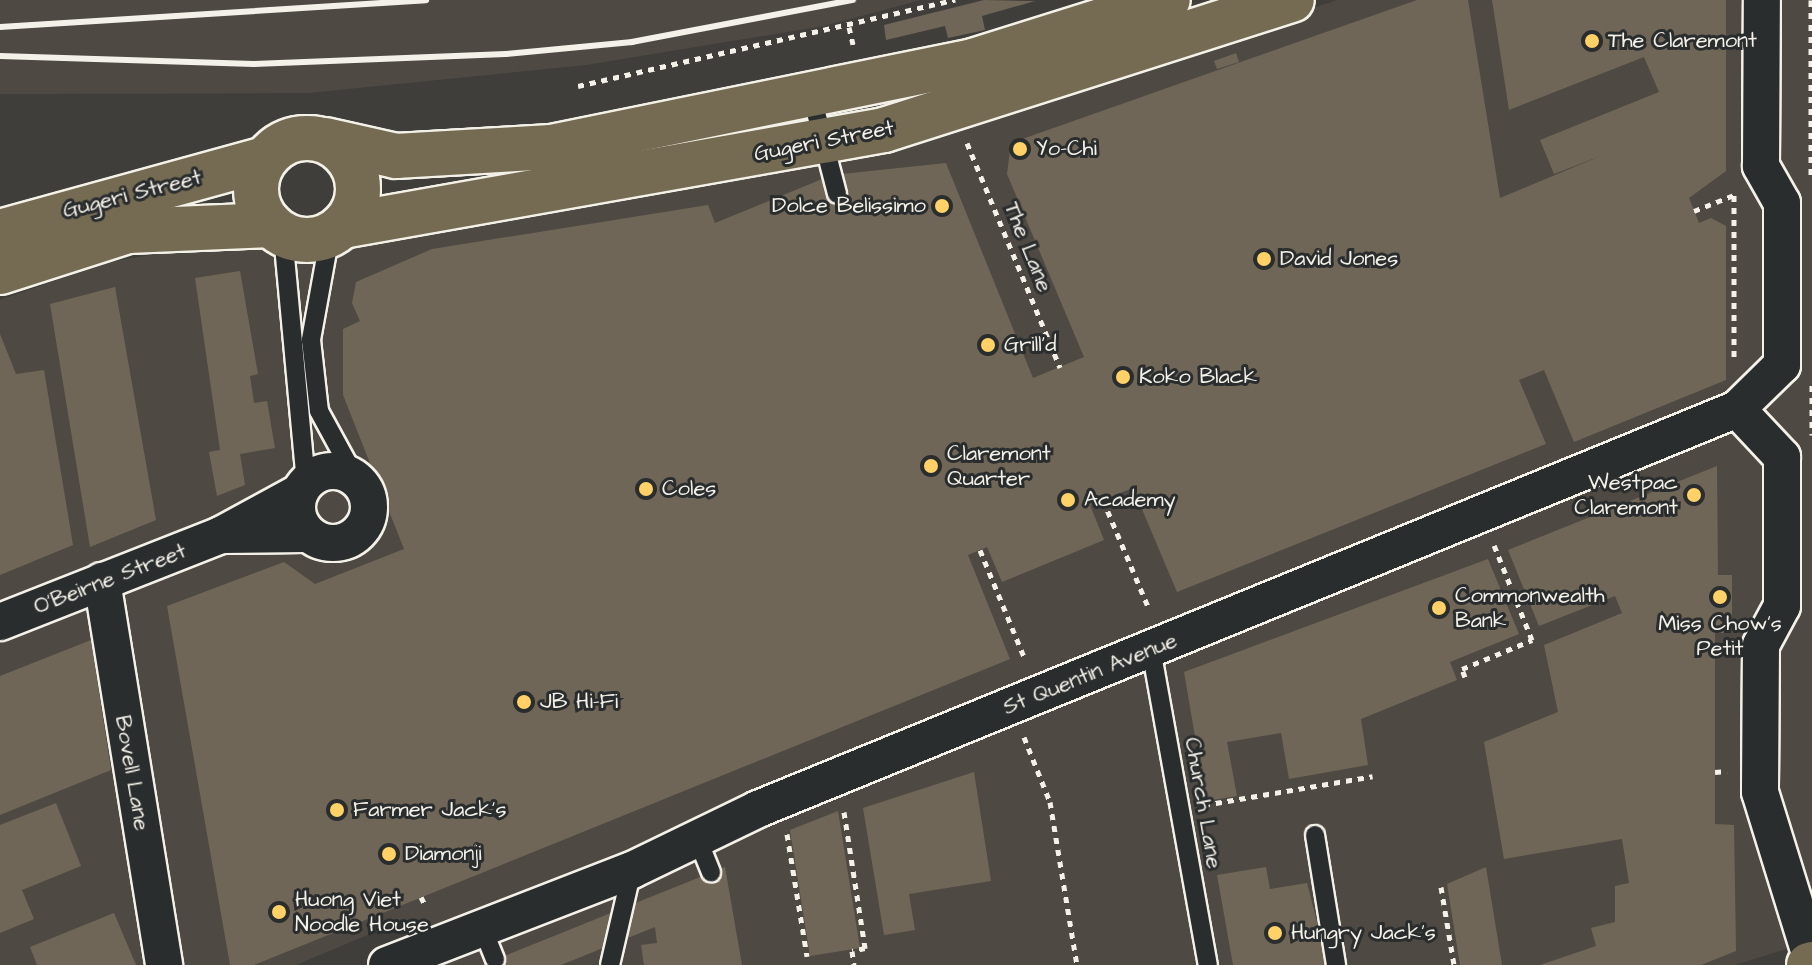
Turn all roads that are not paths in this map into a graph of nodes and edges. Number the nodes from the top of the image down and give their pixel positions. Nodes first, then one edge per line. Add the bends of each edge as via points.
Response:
1 (1168, 0) edge
2 (1292, 0) edge
3 (1762, 0) edge
4 (812, 97) junction
5 (325, 140) junction
6 (823, 143) junction
7 (265, 159) junction
8 (837, 194) dead end
9 (277, 230) junction
10 (336, 230) junction
11 (0, 232) edge
12 (0, 272) edge
13 (1737, 409) junction
14 (356, 479) junction
15 (303, 487) junction
16 (307, 534) junction
17 (221, 535) junction
18 (102, 581) junction
19 (0, 622) edge
20 (1151, 649) junction
21 (1315, 835) dead end
22 (632, 870) junction
23 (1811, 963) edge
24 (164, 965) edge
25 (387, 965) edge
26 (610, 965) edge
27 (1208, 965) edge
28 (1336, 965) edge

1 - 4 main road, Gugeri Street via 973,61
2 - 6 main road, Gugeri Street via 1035,87
3 - 13 street, St Quentin Avenue via 1761,166 1782,203 1782,365
4 - 5 main road, Gugeri Street via 551,147 464,155 396,156
4 - 6 lane
5 - 7 main road via 292,139
5 - 10 main road via 352,163 358,180 358,197
6 - 8 lane
6 - 10 main road, Gugeri Street
7 - 9 main road via 256,200
7 - 11 main road, Gugeri Street
9 - 10 main road
9 - 12 main road, Gugeri Street via 128,231
9 - 15 lane
10 - 14 lane via 311,340 319,411
13 - 20 street, St Quentin Avenue
13 - 23 street via 1782,457 1782,606 1761,645 1760,792
14 - 15 street via 334,471
14 - 16 street via 369,498 360,531 340,543
15 - 16 street via 296,513
15 - 17 street, O'Beirne Street
16 - 17 street, O'Beirne Street
17 - 18 street, O'Beirne Street
18 - 19 street, O'Beirne Street
18 - 24 street, Bovell Lane
20 - 22 street, St Quentin Avenue via 704,856
20 - 27 lane, Church Lane
21 - 28 lane
22 - 25 street, St Quentin Avenue via 489,943
22 - 26 lane

